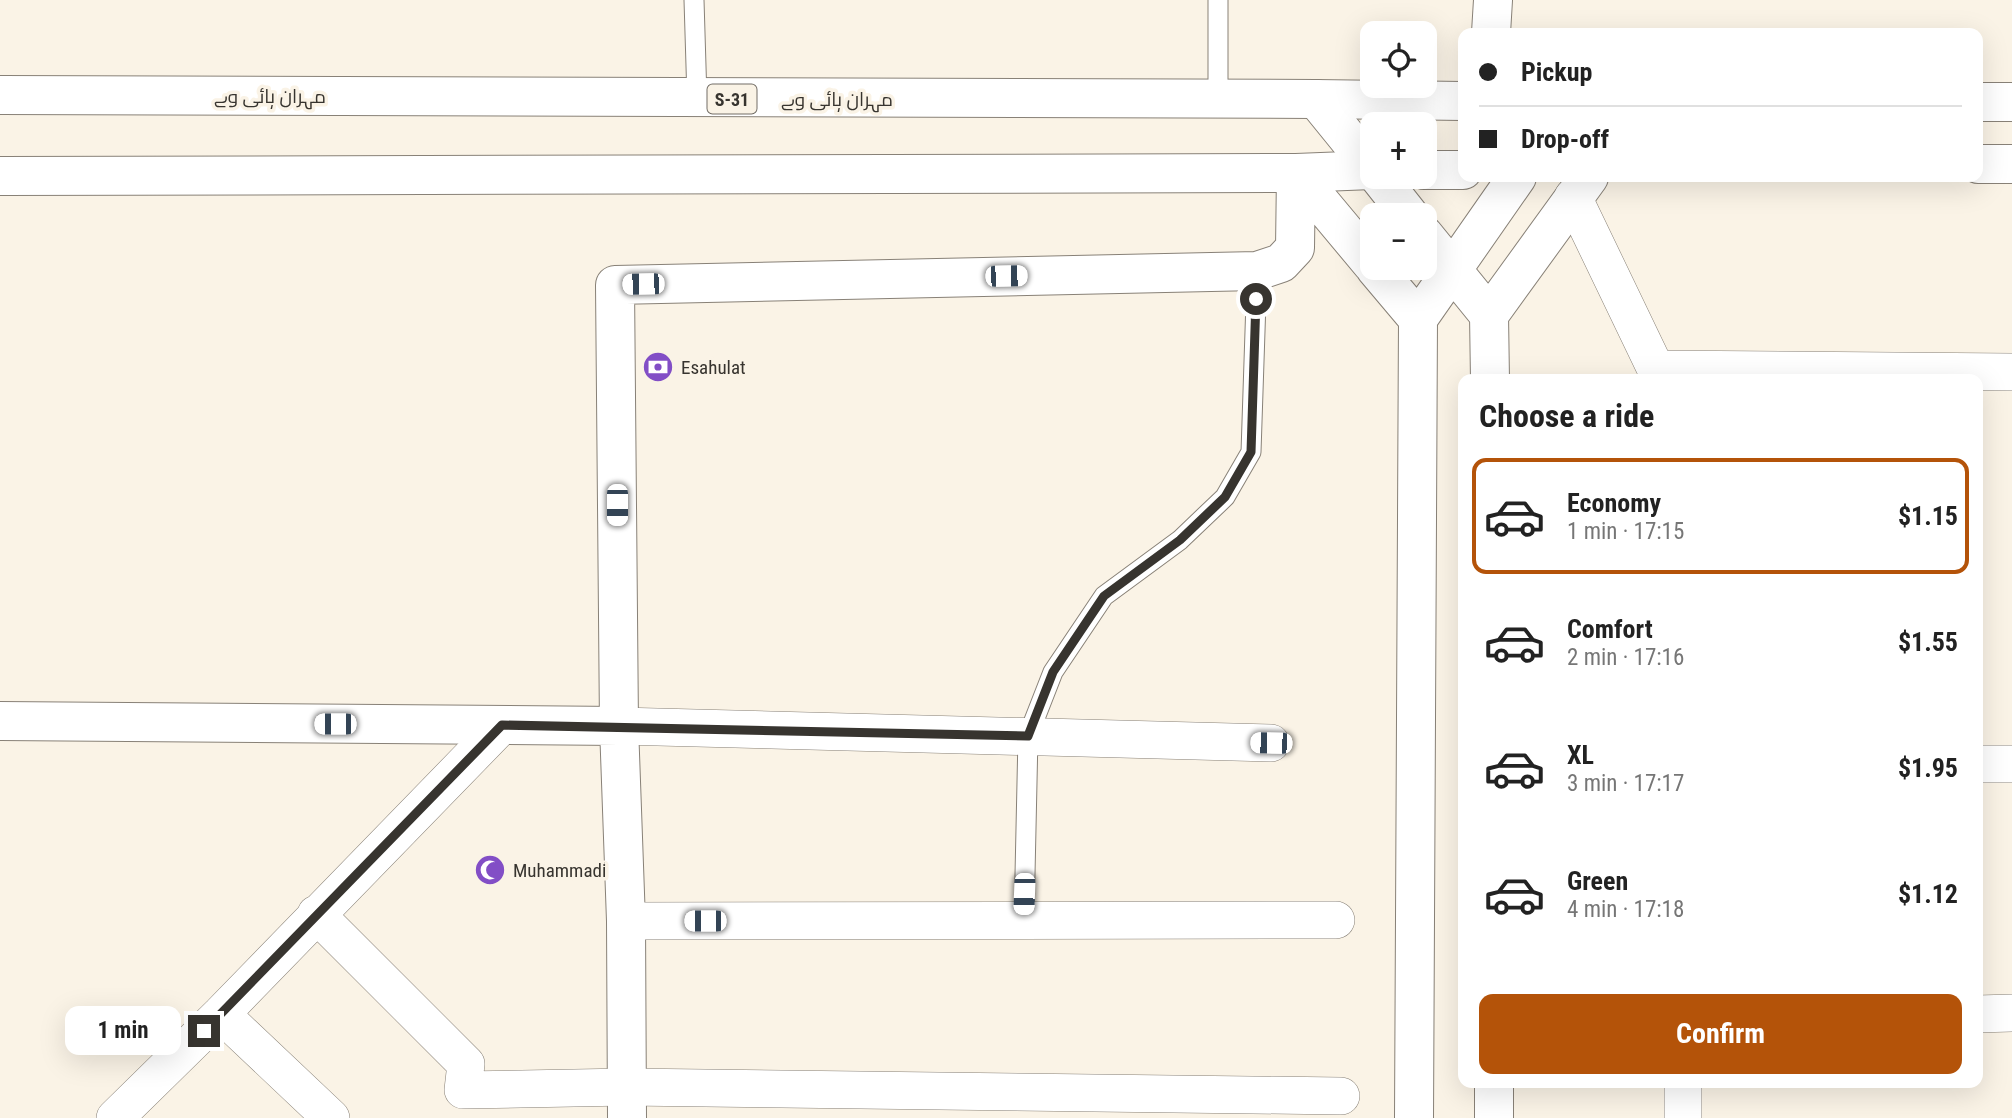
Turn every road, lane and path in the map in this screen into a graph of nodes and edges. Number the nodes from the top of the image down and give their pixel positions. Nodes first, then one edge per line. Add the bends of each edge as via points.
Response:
1 (694, 0) edge
2 (1218, 0) edge
3 (1493, 0) edge
4 (1491, 28) edge
5 (0, 95) edge
6 (697, 99) junction
7 (1218, 99) junction
8 (1316, 99) junction
9 (1458, 101) edge
10 (1983, 102) edge
11 (2012, 102) edge
12 (1360, 154) edge
13 (1983, 164) edge
14 (2012, 164) edge
15 (1360, 170) edge
16 (1437, 170) edge
17 (1458, 170) edge
18 (1296, 173) junction
19 (0, 176) edge
20 (1513, 182) edge
21 (1581, 187) edge
22 (1388, 189) edge
23 (1400, 203) edge
24 (1360, 249) edge
25 (1437, 252) edge
26 (1451, 270) junction
27 (1257, 271) junction
28 (1386, 280) edge
29 (1489, 315) junction
30 (1418, 318) junction
31 (2012, 372) edge
32 (1490, 374) edge
33 (1658, 374) edge
34 (0, 721) edge
35 (502, 725) junction
36 (619, 726) junction
37 (1028, 736) junction
38 (1271, 743) dead end
39 (1983, 764) edge
40 (2012, 764) edge
41 (316, 914) junction
42 (1336, 920) dead end
43 (626, 921) junction
44 (1024, 921) junction
45 (2012, 1013) edge
46 (221, 1014) junction
47 (1983, 1014) edge
48 (1494, 1088) edge
49 (1683, 1088) edge
50 (1341, 1096) dead end
51 (627, 1103) edge
52 (115, 1118) edge
53 (331, 1118) edge
54 (1414, 1118) edge
55 (1494, 1118) edge
56 (1683, 1118) edge

1 - 6 lane
2 - 7 lane
3 - 4 street
5 - 6 street, مہران ہائی وے / S-31
6 - 7 street, مہران ہائی وے / S-31
7 - 8 street, مہران ہائی وے / S-31
8 - 9 street, مہران ہائی وے / S-31
8 - 12 street
10 - 11 street
13 - 14 street
15 - 18 street
16 - 17 street
18 - 19 street
18 - 24 street
18 - 27 street via 1295,248 1281,262
20 - 26 street
21 - 29 street
21 - 33 street
22 - 23 street
25 - 26 street
26 - 29 street
26 - 30 street
27 - 36 street via 615,285
27 - 37 lane via 1251,452 1225,497 1180,540 1104,596 1053,672
28 - 30 street
29 - 32 street
30 - 54 street
31 - 33 street
34 - 35 street
35 - 36 street
35 - 41 street
36 - 37 street
36 - 43 street
37 - 38 street
37 - 44 lane
39 - 40 street
41 - 46 street
41 - 51 street via 466,1063 463,1090
42 - 44 street
43 - 44 street
43 - 51 street
45 - 47 street
46 - 52 street
46 - 53 street
48 - 55 street
49 - 56 street
50 - 51 street

